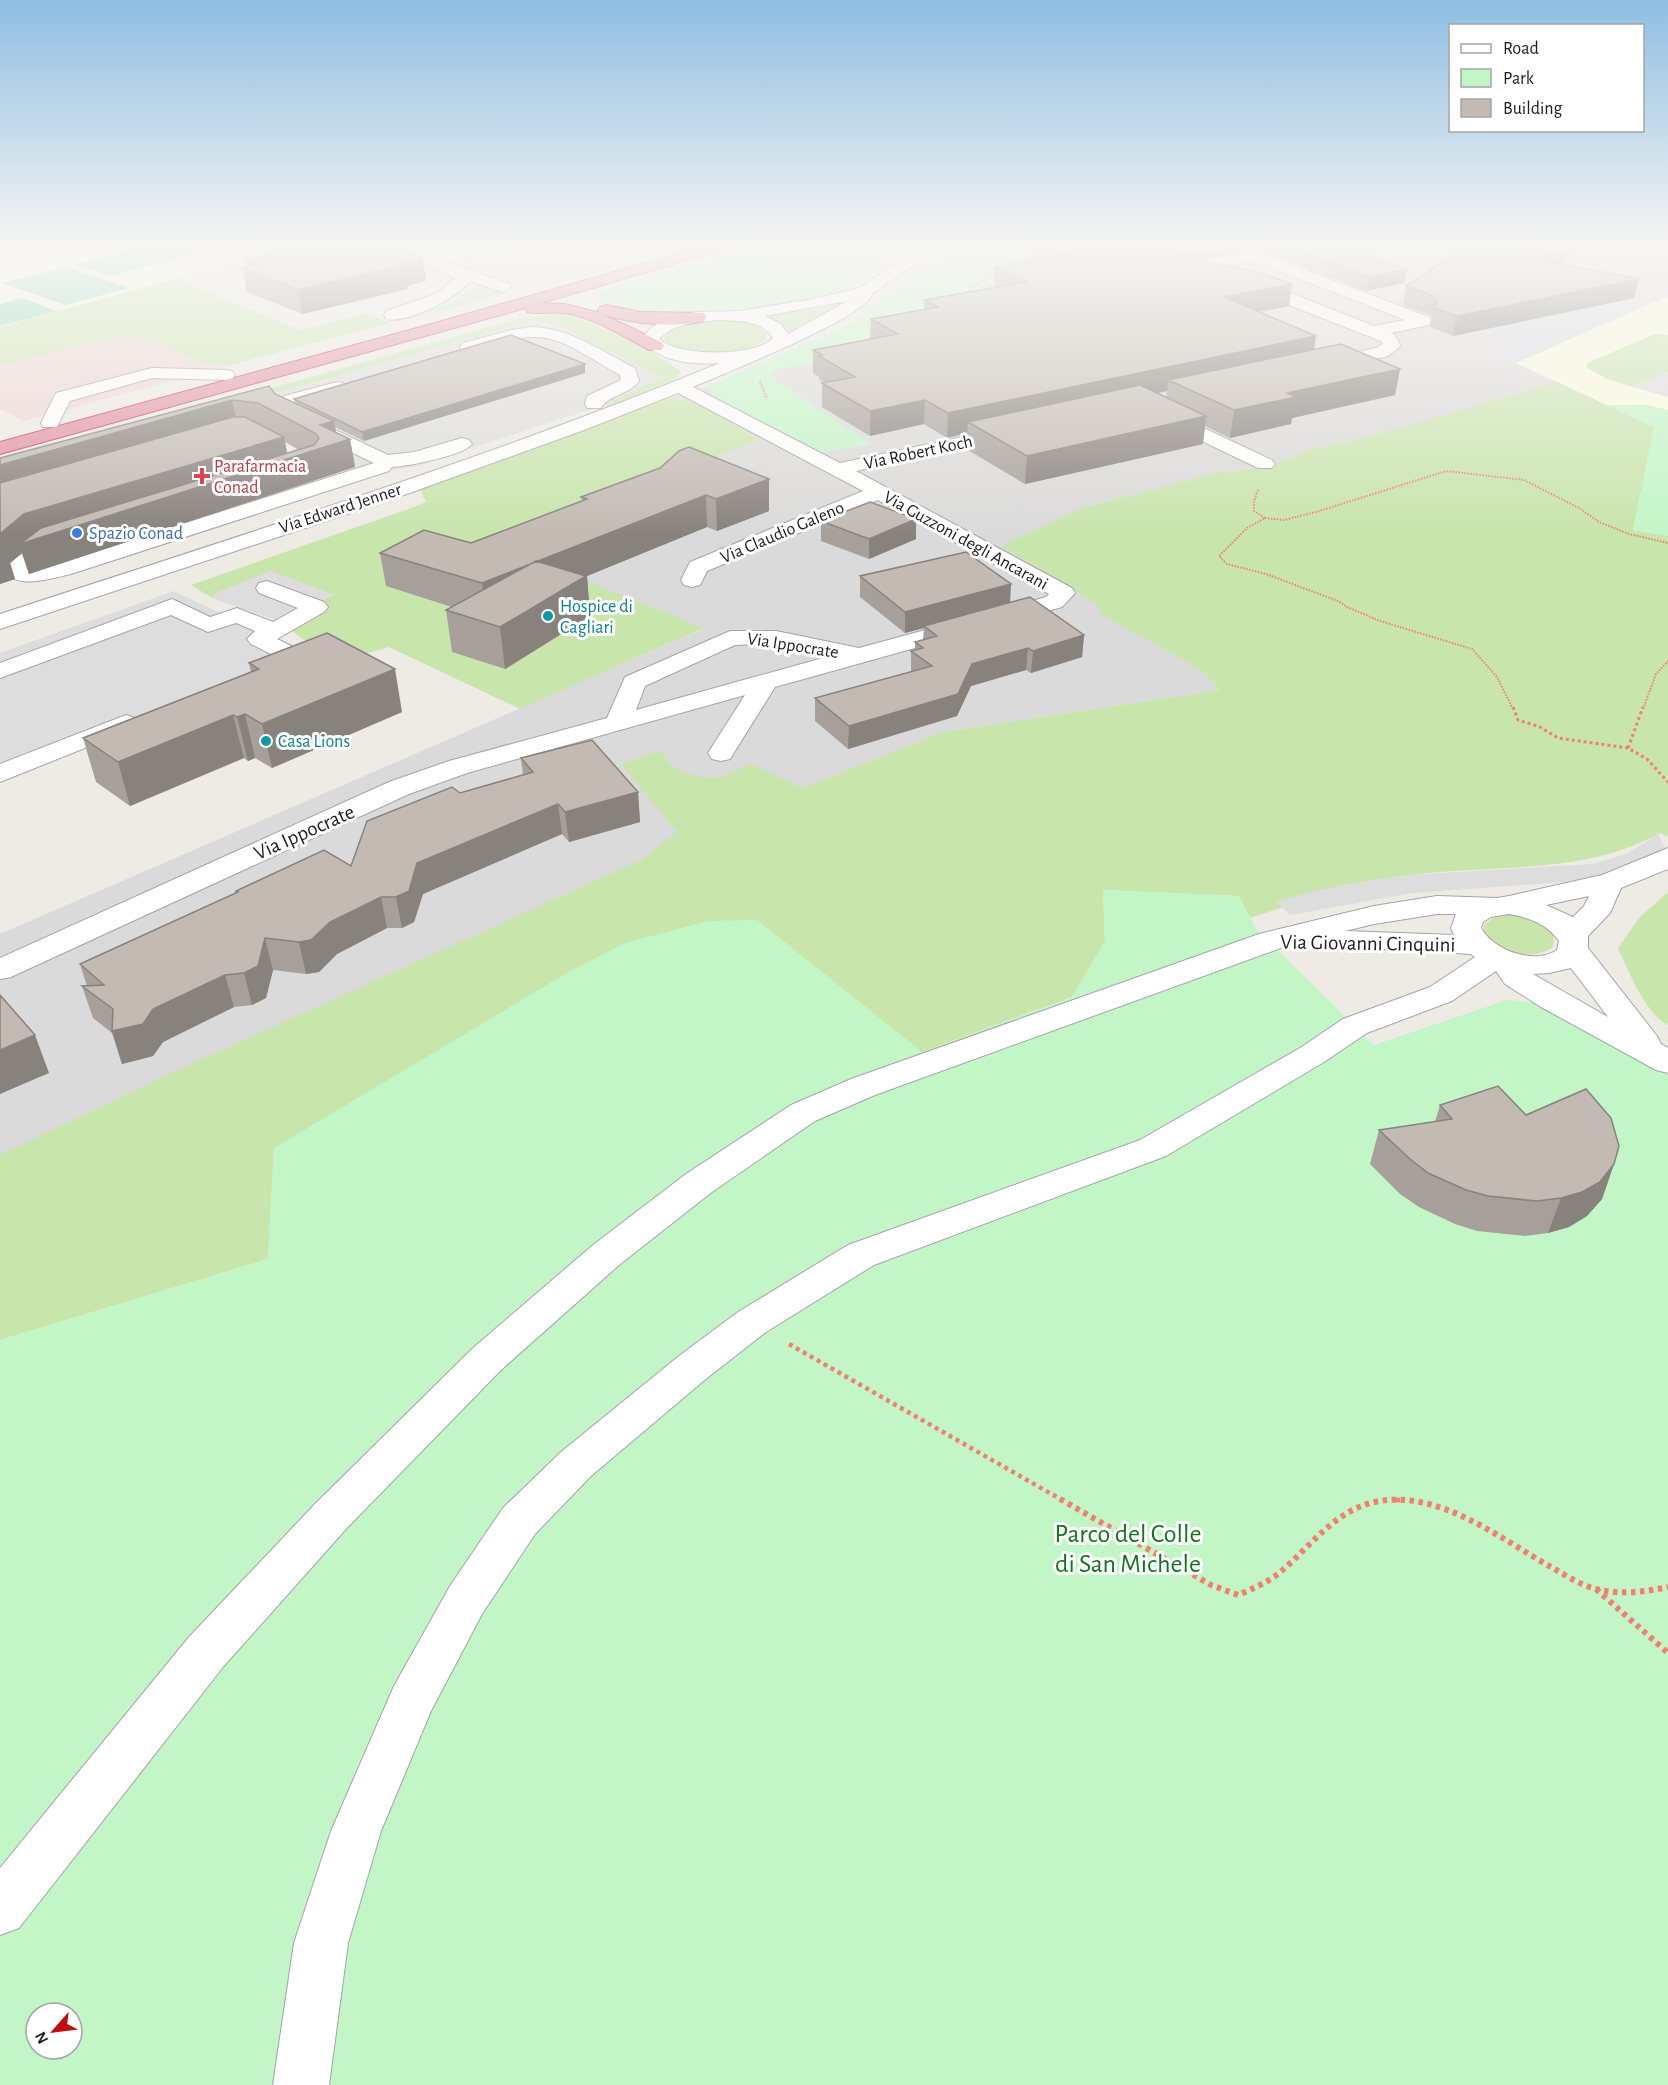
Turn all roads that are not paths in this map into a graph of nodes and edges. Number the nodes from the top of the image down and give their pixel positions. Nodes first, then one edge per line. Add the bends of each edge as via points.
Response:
1 (347, 341) edge
2 (389, 341) edge
3 (489, 341) edge
4 (567, 341) edge
5 (647, 341) edge
6 (652, 341) edge
7 (778, 341) edge
8 (782, 341) edge
9 (1390, 341) edge
10 (655, 345) junction
11 (771, 347) junction
12 (449, 353) edge
13 (675, 354) junction
14 (1302, 370) edge
15 (226, 375) joint
16 (358, 380) edge
17 (678, 387) junction
18 (291, 400) junction
19 (1155, 403) edge
20 (257, 410) edge
21 (564, 412) dead end
22 (605, 416) junction
23 (50, 423) joint
24 (1031, 428) edge
25 (0, 436) edge
26 (475, 440) dead end
27 (0, 448) edge
28 (385, 460) junction
29 (1265, 464) road end
30 (456, 469) junction
31 (838, 469) junction
32 (391, 492) junction
33 (879, 492) junction
34 (80, 540) edge
35 (7, 572) edge
36 (692, 580) dead end
37 (267, 588) dead end
38 (1064, 593) joint
39 (11, 594) dead end
40 (0, 622) edge
41 (274, 631) junction
42 (0, 636) edge
43 (861, 656) junction
44 (0, 670) edge
45 (239, 678) edge
46 (766, 682) junction
47 (152, 713) edge
48 (618, 723) junction
49 (721, 753) dead end
50 (0, 774) edge
51 (1668, 857) edge
52 (1608, 883) junction
53 (1501, 906) junction
54 (1270, 941) junction
55 (1572, 942) junction
56 (1489, 953) junction
57 (0, 970) edge
58 (1661, 1058) edge
59 (0, 1909) edge
60 (301, 2085) edge

1 - 15 highway
2 - 27 highway
3 - 12 street
4 - 22 street via 628,372 630,381 622,388 594,400
5 - 10 highway
6 - 10 street, Via Edward Jenner
7 - 11 street, Via Edward Jenner
8 - 11 street, Via Edward Jenner
9 - 14 street via 1392,346 1382,352
10 - 13 street, Via Edward Jenner
11 - 13 street, Via Edward Jenner via 741,356
11 - 17 street, Via Edward Jenner
13 - 17 street, Via Edward Jenner via 693,372
15 - 23 street via 152,373 97,386 62,397
16 - 18 street
17 - 22 street, Via Edward Jenner
17 - 31 street, Via Guzzoni degli Ancarani
18 - 20 street
18 - 28 street via 281,406 288,415
19 - 29 street
21 - 22 street
22 - 30 street, Via Edward Jenner
23 - 25 highway
24 - 31 street, Via Robert Koch
26 - 28 street via 422,457
28 - 35 street via 382,467 63,569 26,575
30 - 32 street, Via Edward Jenner
30 - 39 street via 365,478
31 - 33 street, Via Guzzoni degli Ancarani
32 - 40 street, Via Edward Jenner
32 - 42 street via 384,505
33 - 36 street, Via Claudio Galeno via 698,567
33 - 38 street, Via Guzzoni degli Ancarani
34 - 35 street via 41,551
37 - 41 street via 316,607
38 - 43 street, Via Ippocrate via 1054,602
41 - 44 street via 237,615 208,625 172,606
41 - 45 street via 259,639 293,656
43 - 46 street, Via Ippocrate
43 - 48 street, Via Ippocrate via 765,637 730,638 634,682
46 - 48 street, Via Ippocrate
46 - 49 street, Via Ippocrate
47 - 50 street
48 - 57 street, Via Ippocrate via 458,767 399,788
51 - 52 street
52 - 53 street
52 - 55 street via 1605,900
53 - 54 street, Via Giovanni Cinquini via 1437,905 1374,915
53 - 55 street, Via Giovanni Cinquini via 1544,913 1559,921
53 - 56 street, Via Giovanni Cinquini via 1479,910 1466,925 1468,935
54 - 56 street, Via Giovanni Cinquini via 1385,940
54 - 59 street via 862,1087 803,1113 699,1183 606,1256 486,1360 330,1518 206,1652
55 - 56 street, Via Giovanni Cinquini via 1566,957 1548,964 1522,965
55 - 58 street, Via Giovanni Cinquini
56 - 58 street, Via Giovanni Cinquini via 1516,977 1552,1000
56 - 60 street via 1441,994 1355,1026 1153,1148 861,1255 752,1322 576,1464 519,1521 466,1600 411,1701 356,1831 321,1943

